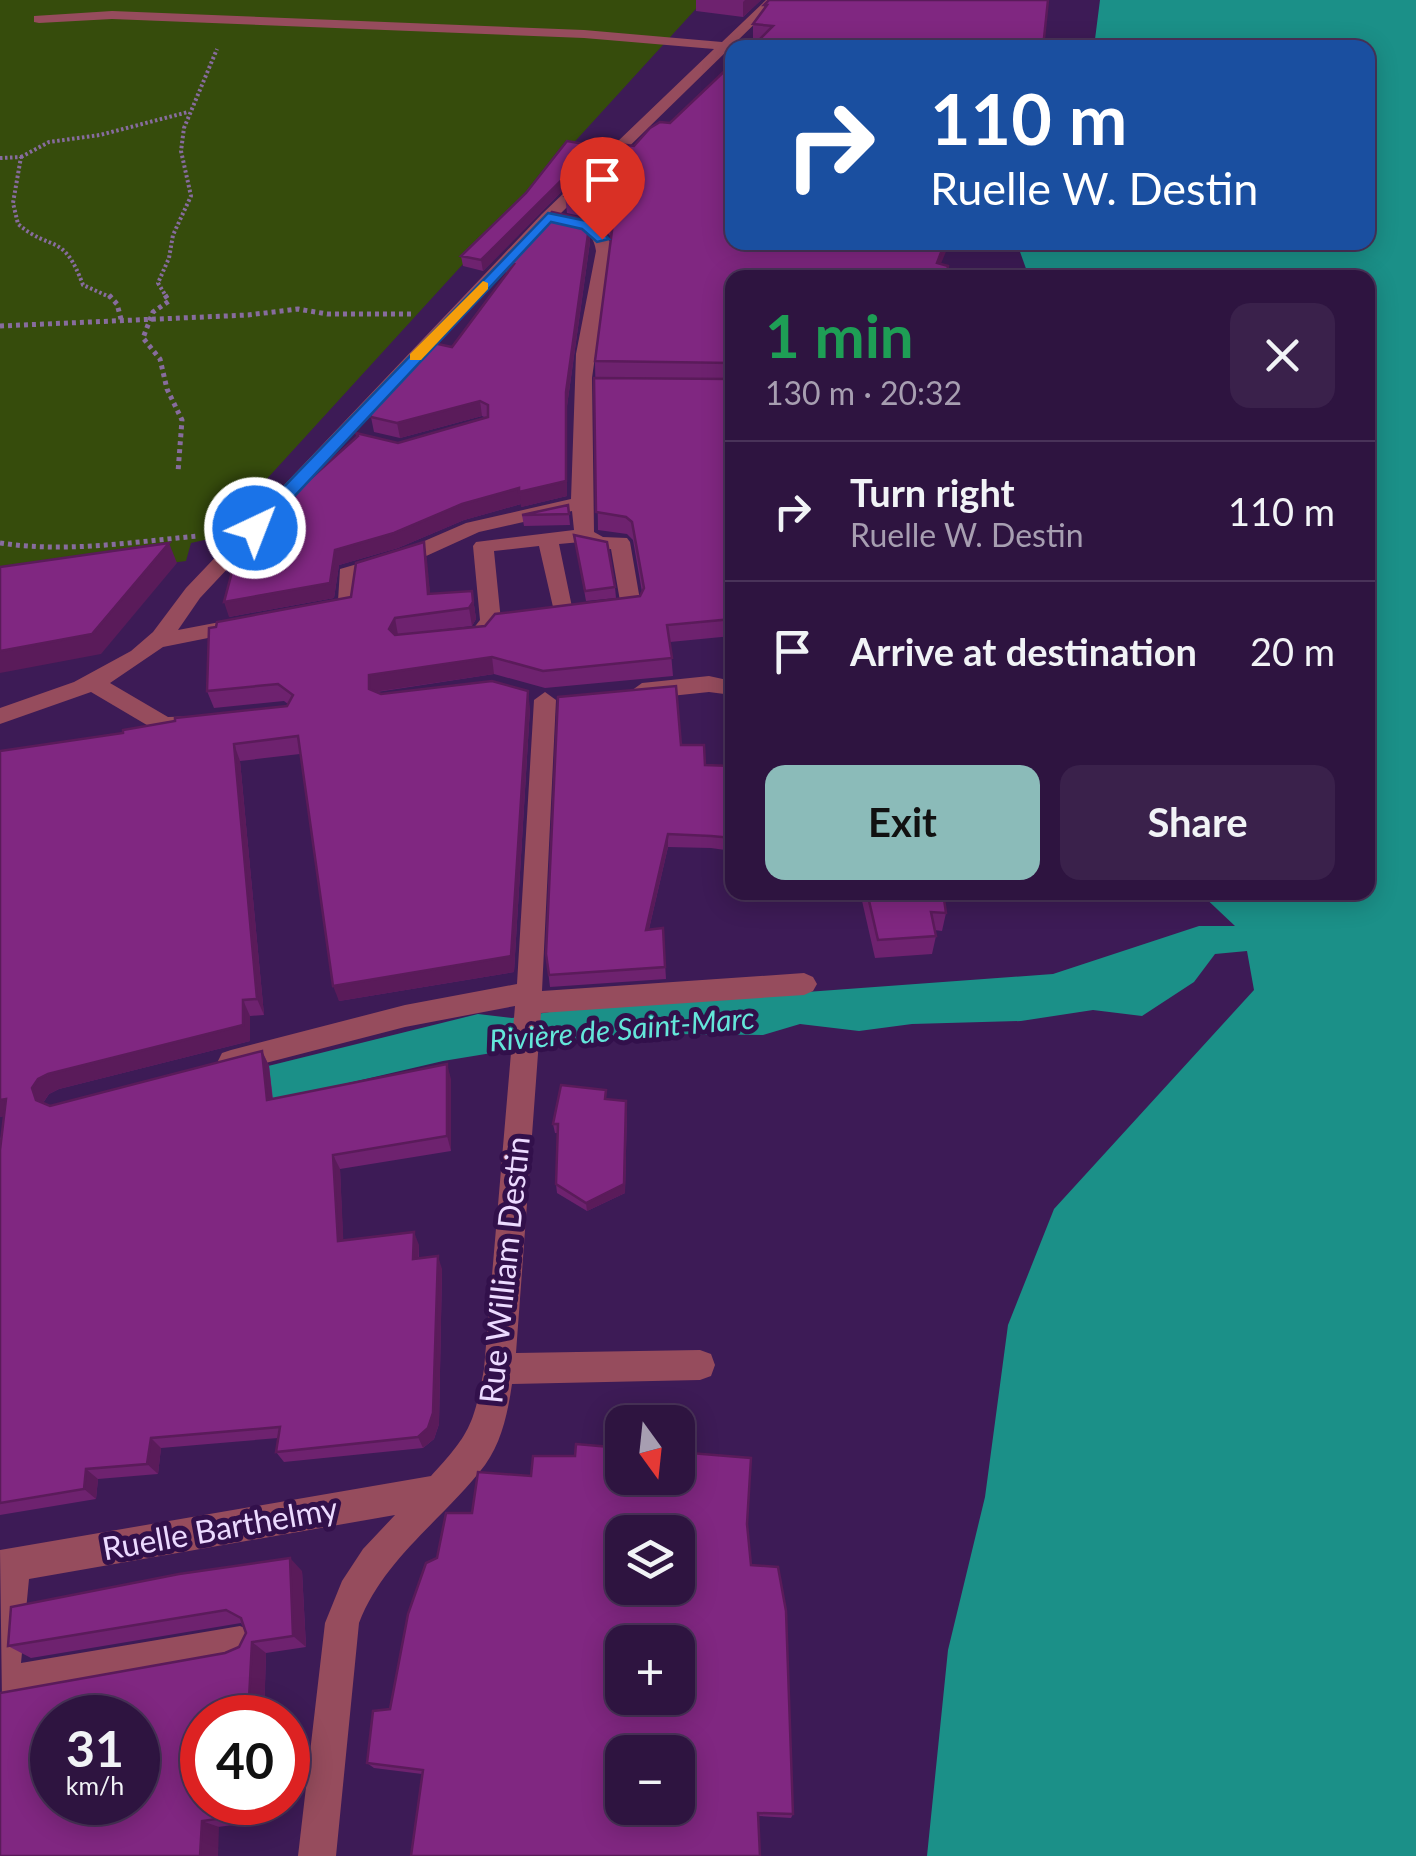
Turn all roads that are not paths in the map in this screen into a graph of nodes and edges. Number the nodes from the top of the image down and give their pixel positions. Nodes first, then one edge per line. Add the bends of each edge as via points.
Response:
1 (773, 0) edge
2 (39, 19) dead end
3 (730, 40) edge
4 (723, 46) joint
5 (548, 217) junction
6 (581, 502) junction
7 (584, 535) junction
8 (548, 539) junction
9 (310, 612) edge
10 (272, 620) edge
11 (444, 640) edge
12 (158, 641) junction
13 (92, 683) junction
14 (725, 687) edge
15 (618, 693) edge
16 (546, 698) dead end
17 (0, 716) edge
18 (221, 719) edge
19 (804, 984) dead end
20 (527, 1002) junction
21 (213, 1066) edge
22 (700, 1365) dead end
23 (499, 1369) junction
24 (439, 1490) junction
25 (7, 1566) edge
26 (240, 1643) edge
27 (316, 1856) edge

1 - 3 street
2 - 4 street via 112,15
4 - 5 street
5 - 6 street via 586,225 602,239 591,387 580,422
5 - 12 street via 352,436 193,593
6 - 7 street
6 - 9 street via 473,527 406,558 347,574 348,606
7 - 8 street
7 - 8 street via 600,544 620,542 631,606 563,615
8 - 11 street via 483,546 491,621 480,635
10 - 12 street
12 - 13 street
13 - 17 street
13 - 18 street via 165,725
14 - 15 street
16 - 20 street, Rue William Destin
19 - 20 street
20 - 21 street via 405,1016
20 - 23 street, Rue William Destin
22 - 23 street
23 - 24 street, Rue William Destin via 491,1418 476,1451
24 - 25 street, Ruelle Barthelmy
24 - 27 street, Rue William Destin via 375,1561 342,1623
25 - 26 street via 2,1684

